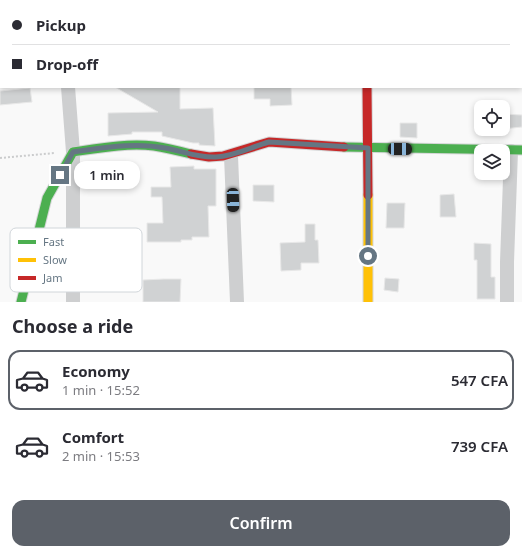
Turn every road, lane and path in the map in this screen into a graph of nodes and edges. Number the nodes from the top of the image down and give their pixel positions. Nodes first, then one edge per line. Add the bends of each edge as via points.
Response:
1 (68, 88) edge
2 (367, 88) edge
3 (368, 148) junction
4 (516, 150) edge
5 (73, 152) junction
6 (231, 156) junction
7 (0, 158) edge
8 (40, 228) edge
9 (73, 228) edge
10 (24, 292) edge
11 (21, 302) edge
12 (237, 302) edge
13 (368, 302) edge
14 (507, 302) edge

1 - 5 street
2 - 3 street
3 - 4 street
3 - 6 street via 269,142
3 - 13 street
4 - 14 street via 509,220
5 - 6 street via 140,145 201,156
5 - 7 path
5 - 8 street via 47,198
5 - 9 street
6 - 12 street
10 - 11 street

